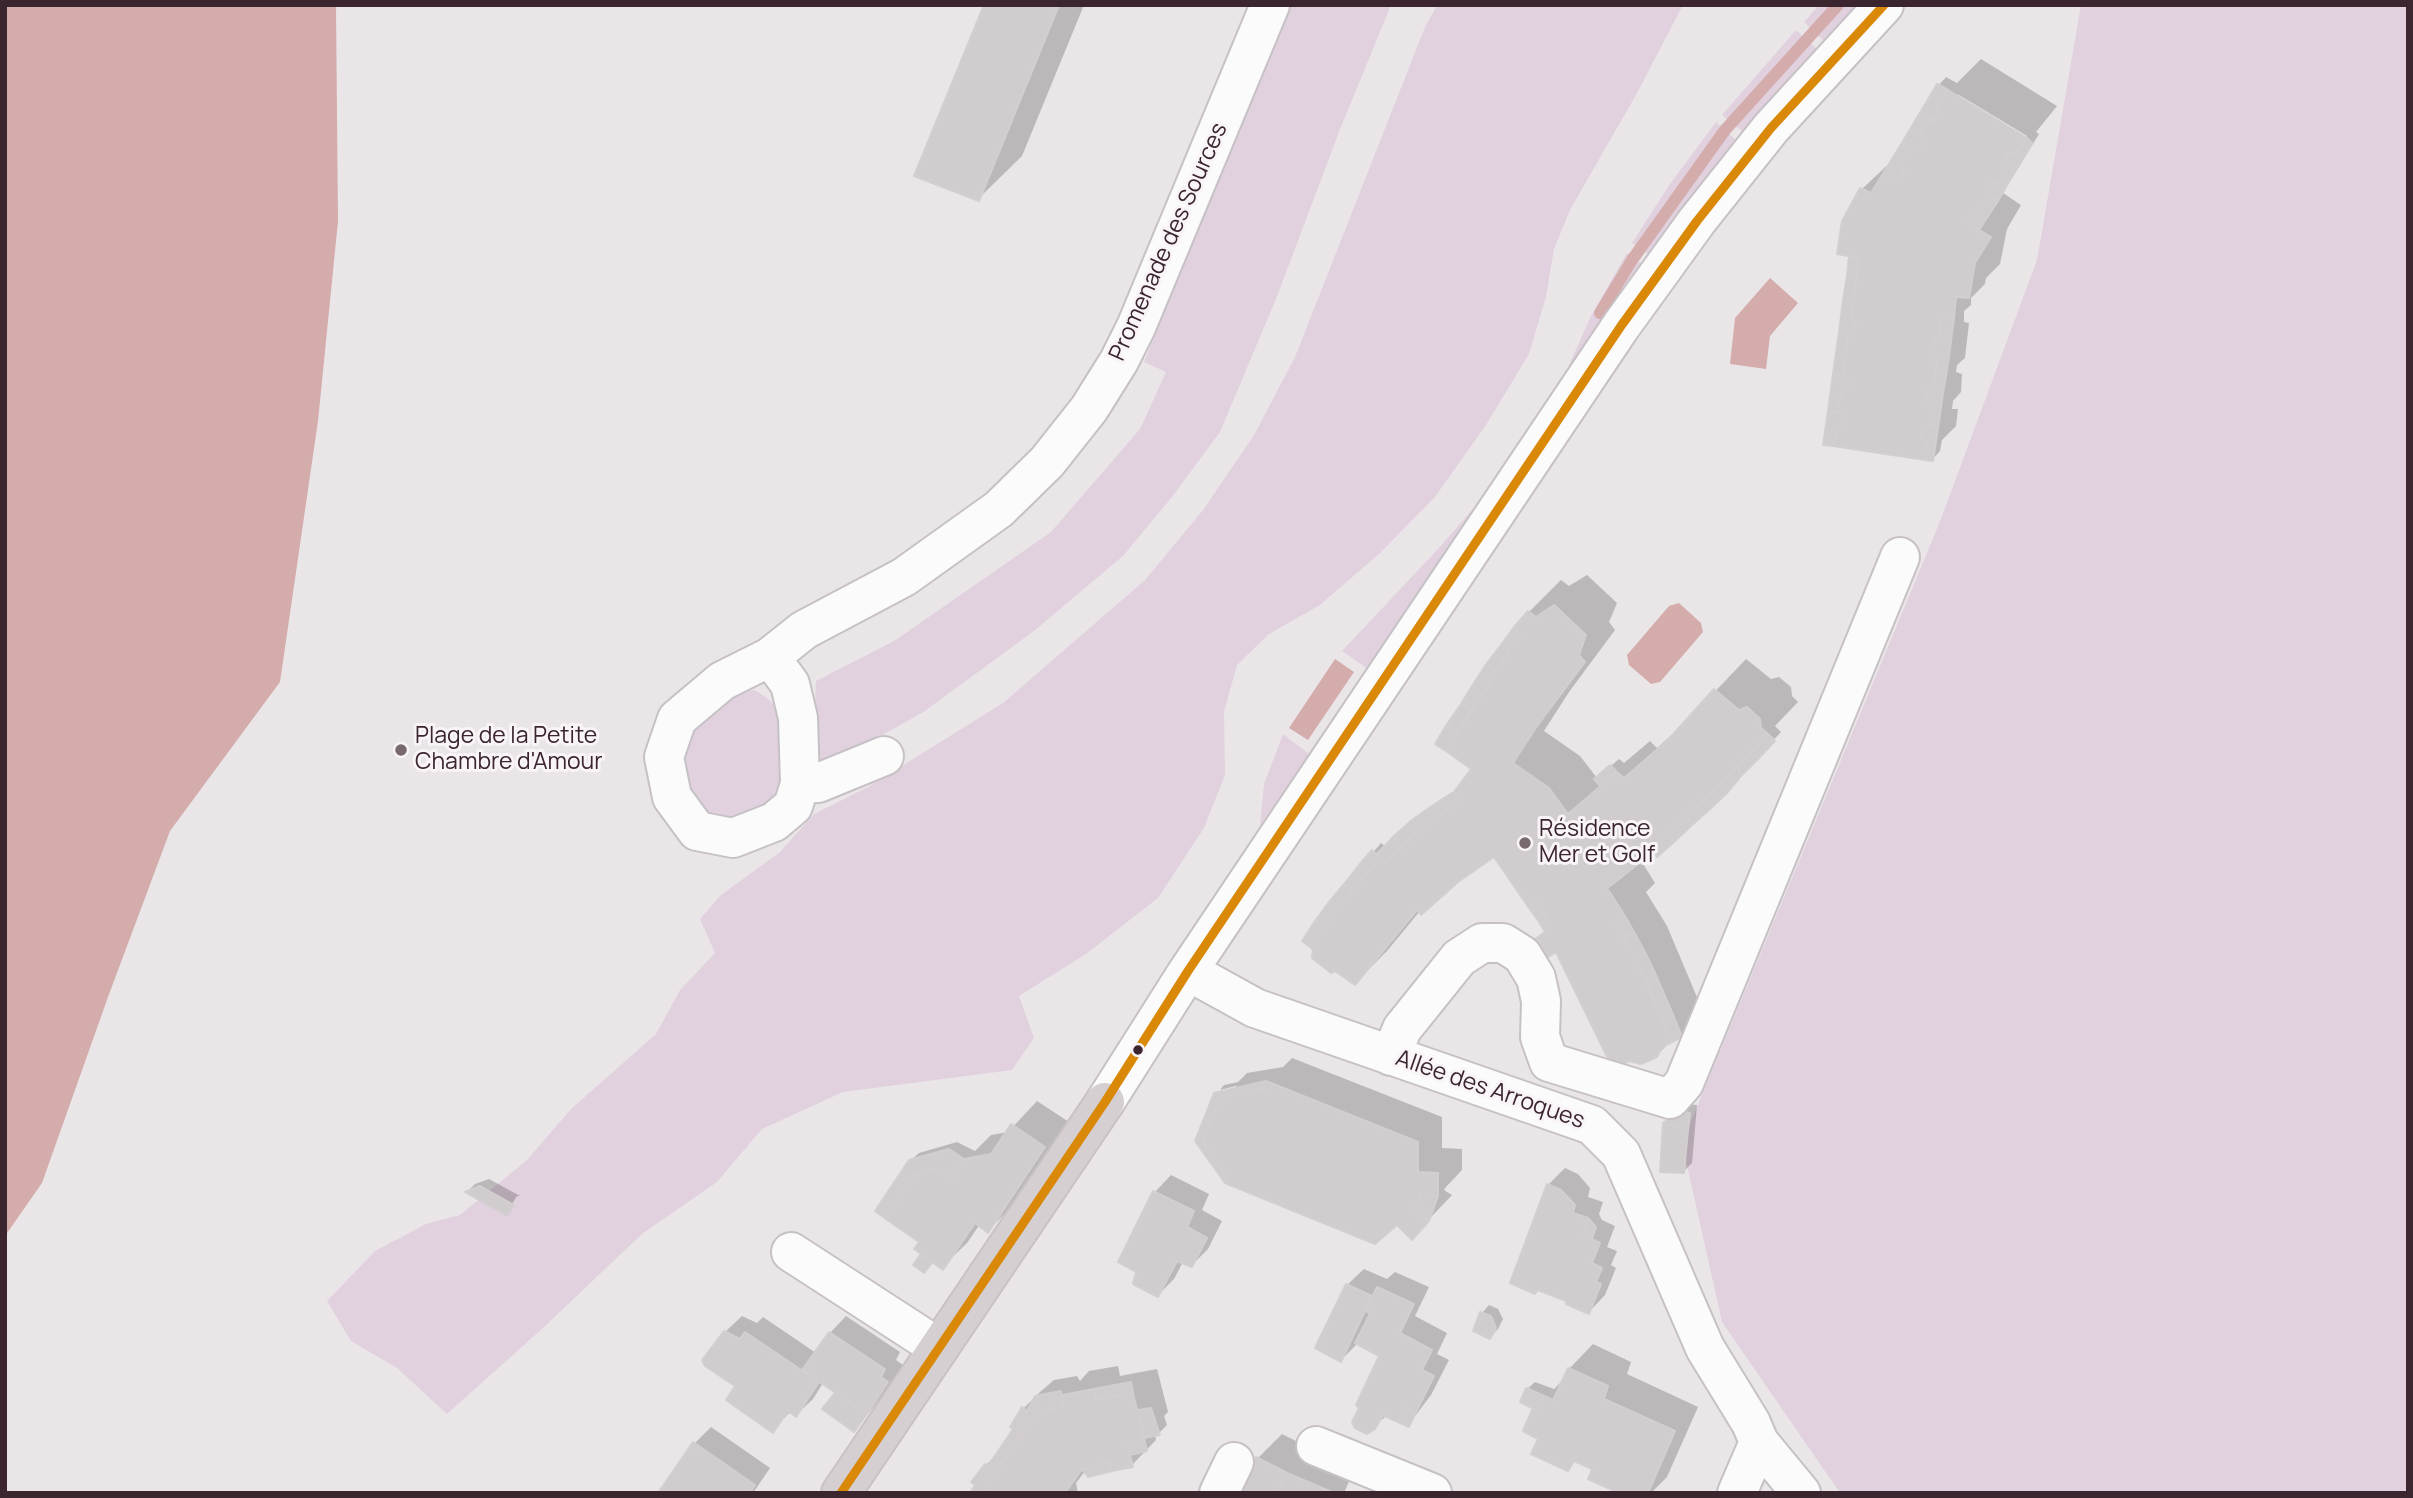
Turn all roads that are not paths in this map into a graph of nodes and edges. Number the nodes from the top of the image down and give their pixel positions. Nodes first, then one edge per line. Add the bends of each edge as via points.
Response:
1 (1270, 5) edge
2 (1884, 5) edge
3 (1900, 557) dead end
4 (770, 657) junction
5 (884, 756) dead end
6 (800, 784) junction
7 (1188, 971) junction
8 (1391, 1056) junction
9 (1105, 1102) joint
10 (791, 1252) dead end
11 (939, 1348) junction
12 (1759, 1442) junction
13 (1316, 1446) dead end
14 (841, 1493) edge
15 (1432, 1493) edge
16 (1737, 1493) edge
17 (1801, 1493) edge

1 - 4 street, Promenade des Sources via 1136,327 1089,409 1047,462 999,509 904,577 804,630
2 - 7 street via 1771,128 1697,221
3 - 8 street via 1684,1083 1670,1099 1549,1062 1540,1037 1536,978 1522,955 1503,943 1482,943 1459,958 1402,1029
4 - 6 street via 793,695
4 - 6 street, Promenade des Sources via 722,681 677,719 664,757 672,797 697,831 733,838 774,822 793,806
5 - 6 street via 818,783
7 - 8 street, Allée des Arroques via 1255,1008
7 - 9 street
8 - 12 street, Allée des Arroques via 1592,1125 1621,1154 1704,1348
9 - 11 main road
10 - 11 street
11 - 14 main road
12 - 16 street
12 - 17 street, Allée des Arroques
13 - 15 street

